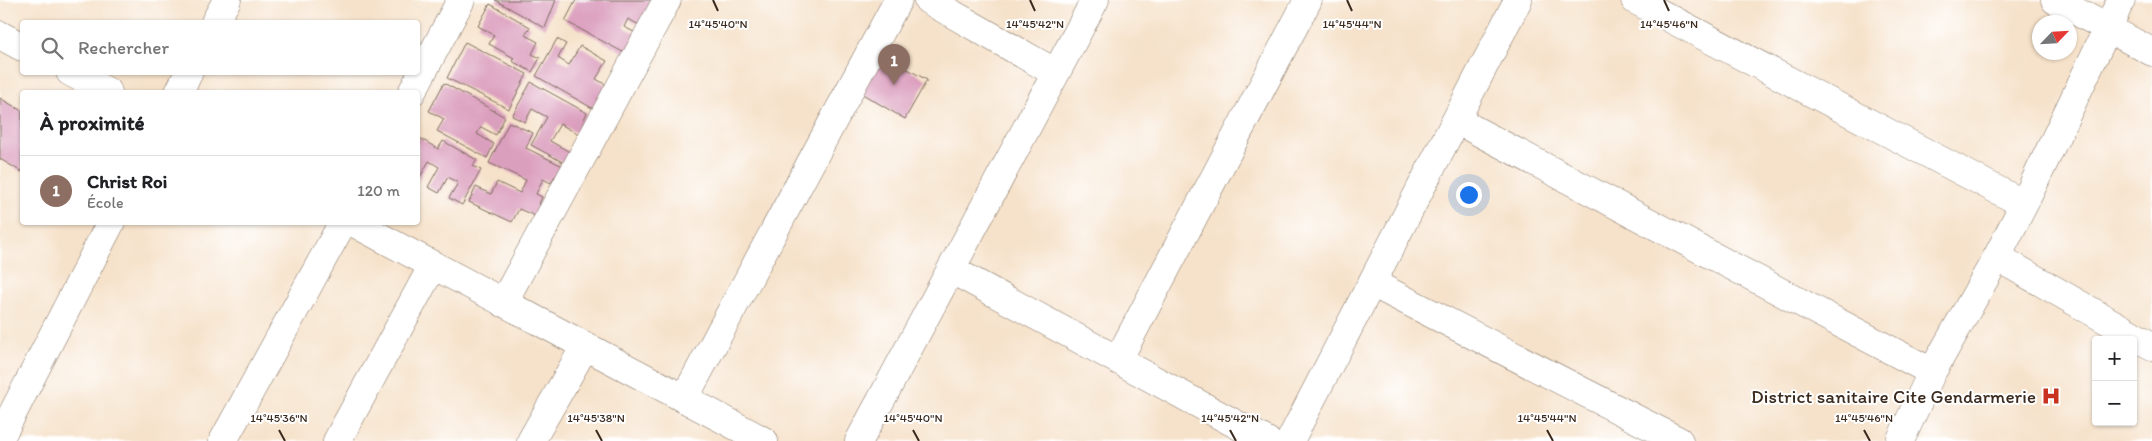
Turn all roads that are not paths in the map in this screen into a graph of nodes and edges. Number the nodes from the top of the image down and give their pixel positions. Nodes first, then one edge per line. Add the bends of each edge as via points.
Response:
1 (227, 0) edge
2 (461, 0) edge
3 (667, 0) edge
4 (898, 0) edge
5 (928, 0) edge
6 (1095, 0) edge
7 (1308, 0) edge
8 (1518, 0) edge
9 (1635, 0) edge
10 (2055, 0) edge
11 (2121, 0) edge
12 (216, 20) edge
13 (2106, 28) junction
14 (2152, 52) edge
15 (1056, 73) junction
16 (76, 75) edge
17 (188, 75) edge
18 (104, 90) edge
19 (180, 90) edge
20 (413, 90) edge
21 (1456, 120) junction
22 (2024, 204) junction
23 (110, 225) edge
24 (341, 225) edge
25 (357, 225) edge
26 (1997, 257) junction
27 (432, 267) junction
28 (952, 270) junction
29 (1372, 283) junction
30 (503, 303) junction
31 (585, 346) junction
32 (2152, 346) edge
33 (1118, 360) junction
34 (1932, 372) junction
35 (684, 399) junction
36 (748, 437) edge
37 (0, 438) edge
38 (224, 441) edge
39 (338, 441) edge
40 (531, 441) edge
41 (859, 441) edge
42 (1267, 441) edge
43 (1290, 441) edge
44 (1679, 441) edge
45 (1900, 441) edge

1 - 12 street
2 - 20 street
3 - 30 street
4 - 35 street
5 - 15 street
6 - 15 street
7 - 33 street
8 - 21 street
9 - 22 street
10 - 13 street
11 - 13 street
13 - 14 street
13 - 22 street
15 - 28 street
16 - 18 street
17 - 19 street
21 - 29 street
21 - 34 street
22 - 26 street
23 - 37 street
24 - 38 street
25 - 27 street
26 - 32 street
26 - 34 street
27 - 30 street
27 - 39 street
28 - 33 street
28 - 41 street
29 - 43 street
29 - 44 street
30 - 31 street
31 - 35 street
31 - 40 street
33 - 42 street
34 - 45 street
35 - 36 street

